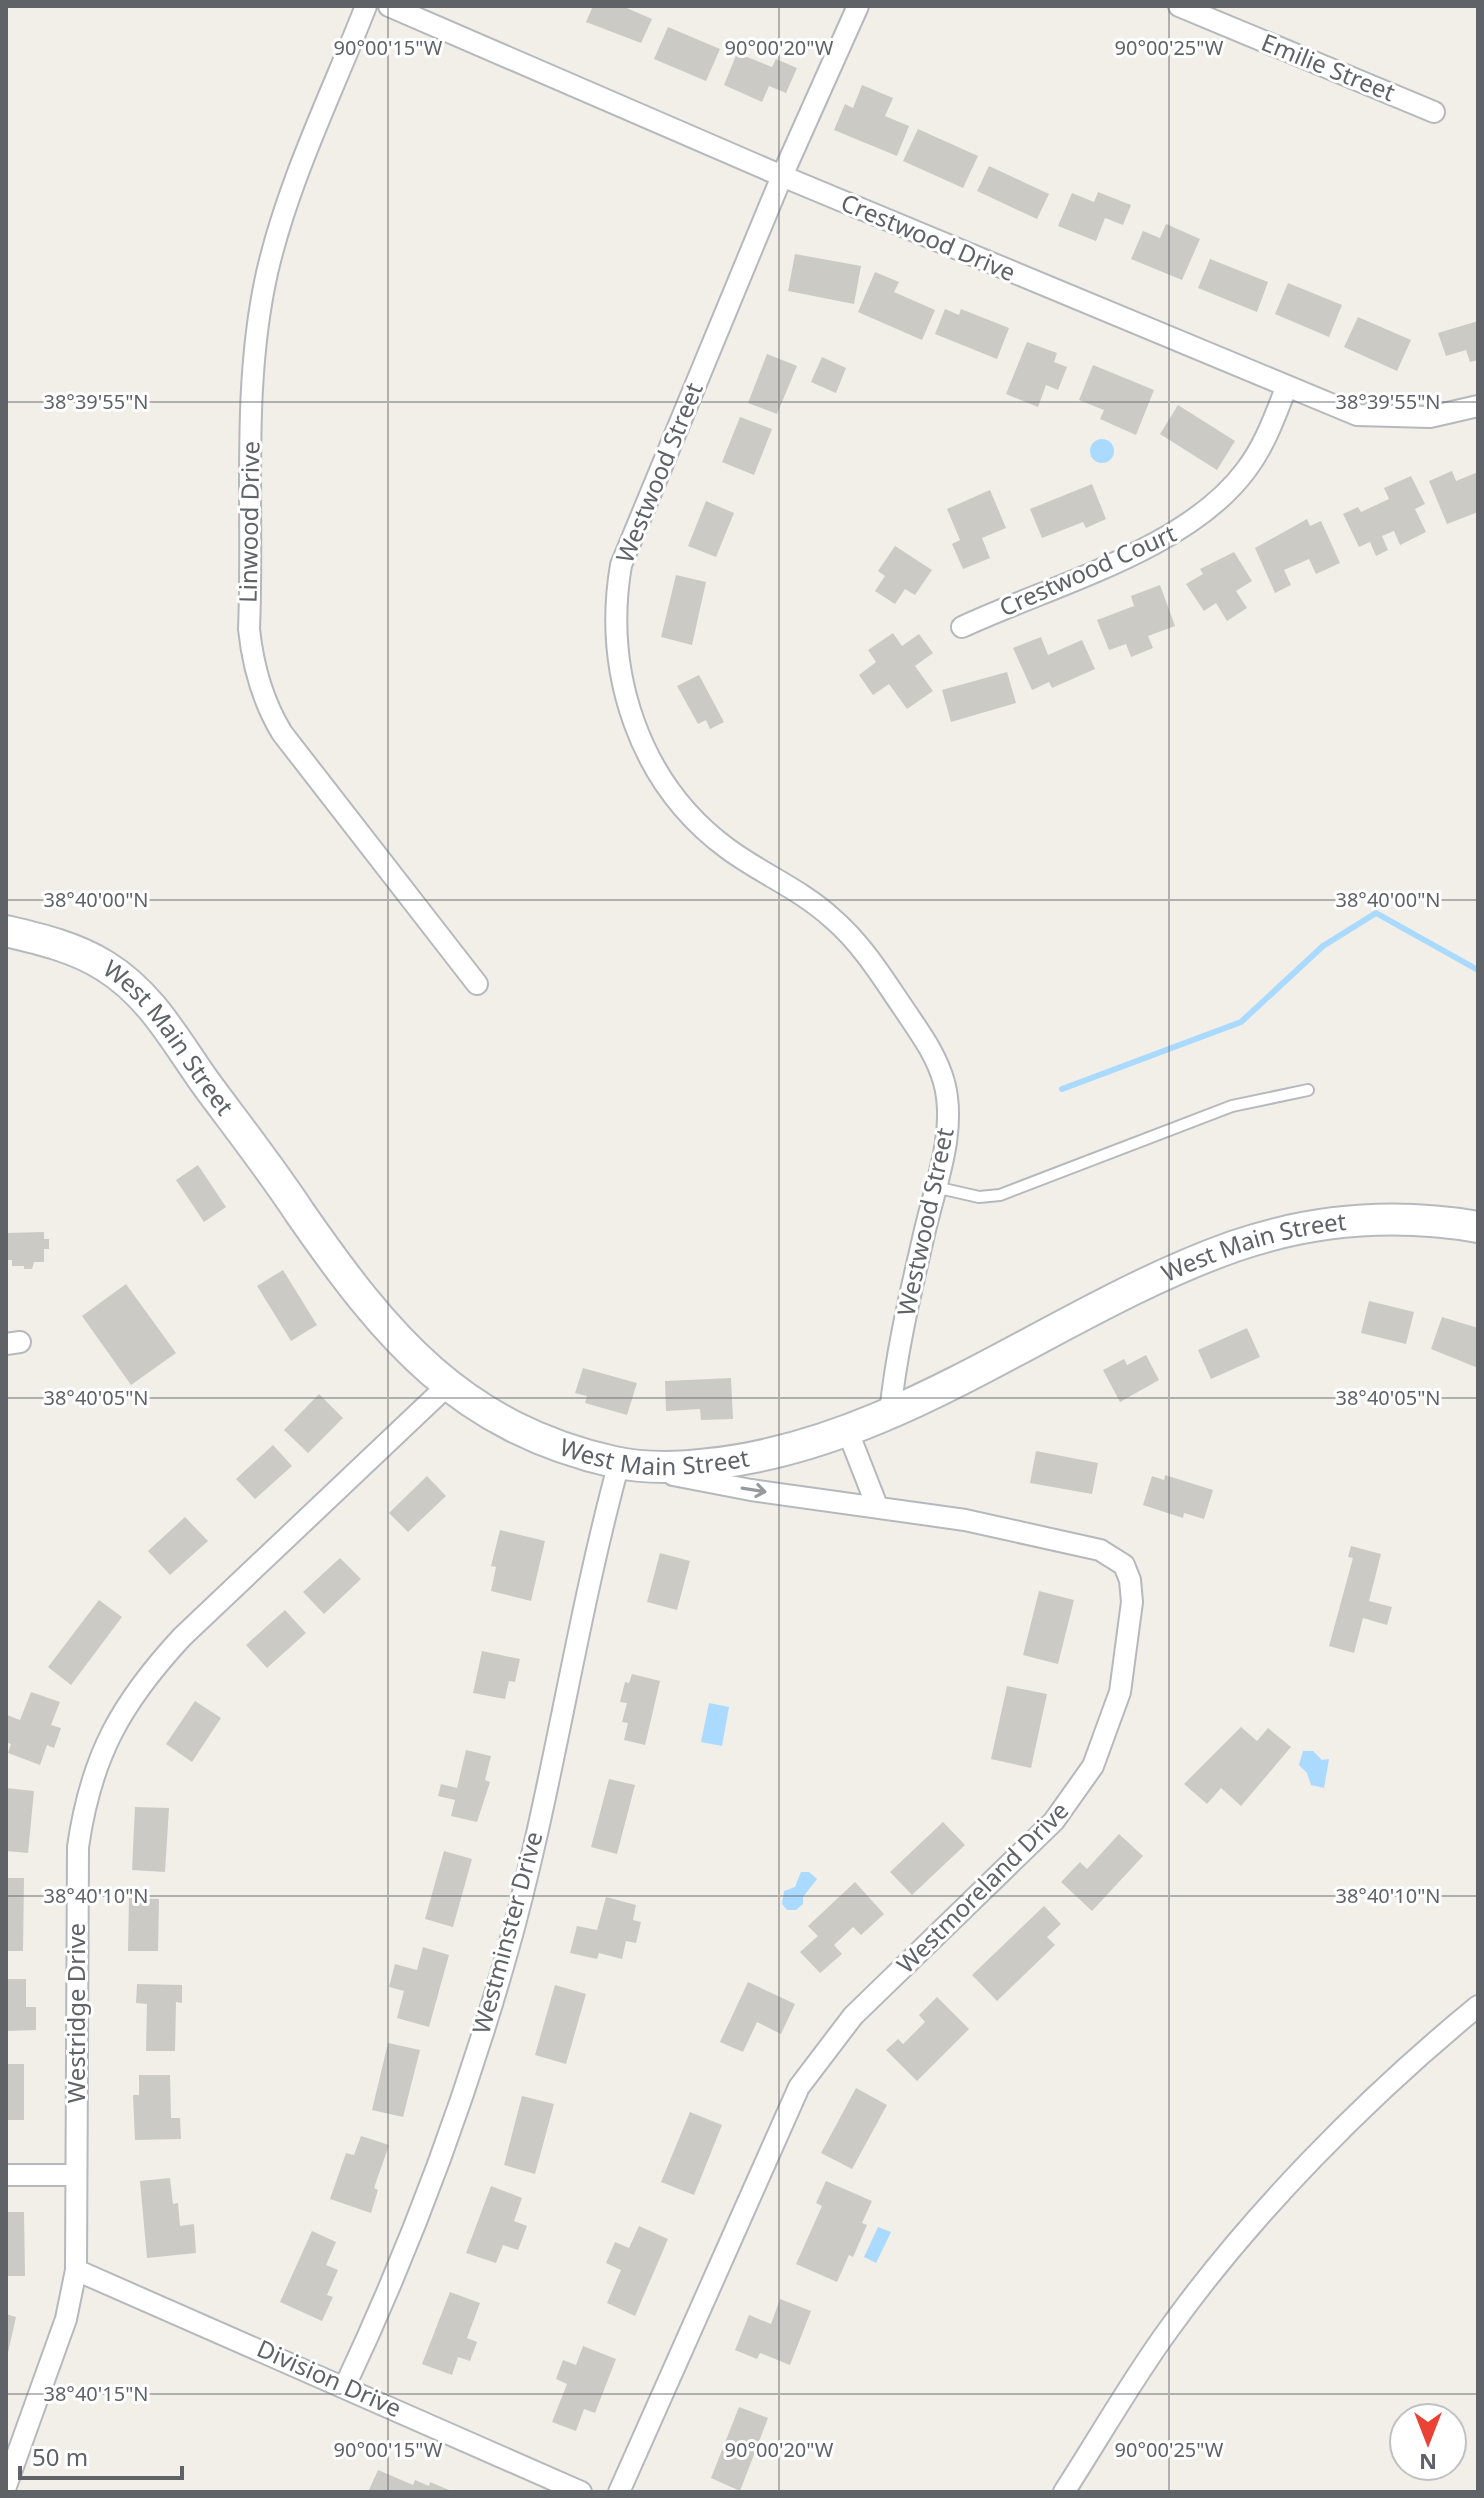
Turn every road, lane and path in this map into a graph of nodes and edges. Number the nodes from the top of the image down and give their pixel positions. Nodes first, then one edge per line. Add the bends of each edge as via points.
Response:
1 (366, 6) edge
2 (389, 6) edge
3 (858, 6) edge
4 (1179, 6) edge
5 (1434, 112) dead end
6 (782, 176) junction
7 (1286, 388) junction
8 (1478, 406) edge
9 (962, 627) dead end
10 (6, 931) edge
11 (477, 984) dead end
12 (1308, 1090) dead end
13 (935, 1187) junction
14 (1478, 1227) edge
15 (448, 1385) junction
16 (890, 1414) junction
17 (848, 1432) junction
18 (619, 1463) junction
19 (650, 1468) junction
20 (877, 1506) junction
21 (1478, 2006) edge
22 (6, 2175) edge
23 (76, 2175) junction
24 (76, 2270) junction
25 (345, 2386) junction
26 (6, 2486) edge
27 (581, 2492) edge
28 (619, 2492) edge
29 (1064, 2492) edge

1 - 11 street, Linwood Drive via 285,210 267,272 257,331 250,445 252,658 260,690 282,733
2 - 6 street, Crestwood Drive
3 - 6 street, Westwood Street
4 - 5 street, Emilie Street
6 - 7 street, Crestwood Drive
6 - 13 street, Westwood Street via 621,565 615,601 620,679 650,758 695,820 726,848 833,918 875,966 936,1057 948,1111
7 - 8 street, Crestwood Drive via 1357,415 1430,417
7 - 9 street, Crestwood Court via 1245,471 1191,524
10 - 15 main road, West Main Street via 75,950 104,965 152,1006 356,1293 407,1350
12 - 13 lane via 1232,1106 1000,1195 979,1197
13 - 16 street, Westwood Street via 904,1320
14 - 16 main road, West Main Street via 1365,1220 1303,1228 1238,1245 1137,1289
15 - 18 main road, West Main Street via 526,1435
15 - 23 street, Westridge Drive via 182,1637 146,1676 105,1742 78,1847
16 - 17 main road, West Main Street
17 - 19 main road, West Main Street via 745,1460
17 - 20 street
18 - 19 main road, West Main Street
18 - 25 street, Westminster Drive via 506,1958 418,2219
19 -> 20 street, Westmoreland Drive via 751,1490
20 - 28 street, Westmoreland Drive via 993,1526 1113,1556 1124,1565 1132,1602 1120,1692 1093,1766 1054,1821 853,2016 799,2087
21 - 29 street via 1350,2122 1220,2263 1168,2330
22 - 23 street
23 - 24 street, Westridge Drive
24 - 25 street, Division Drive
24 - 26 street, Westridge Drive via 66,2319
25 - 27 street, Division Drive

